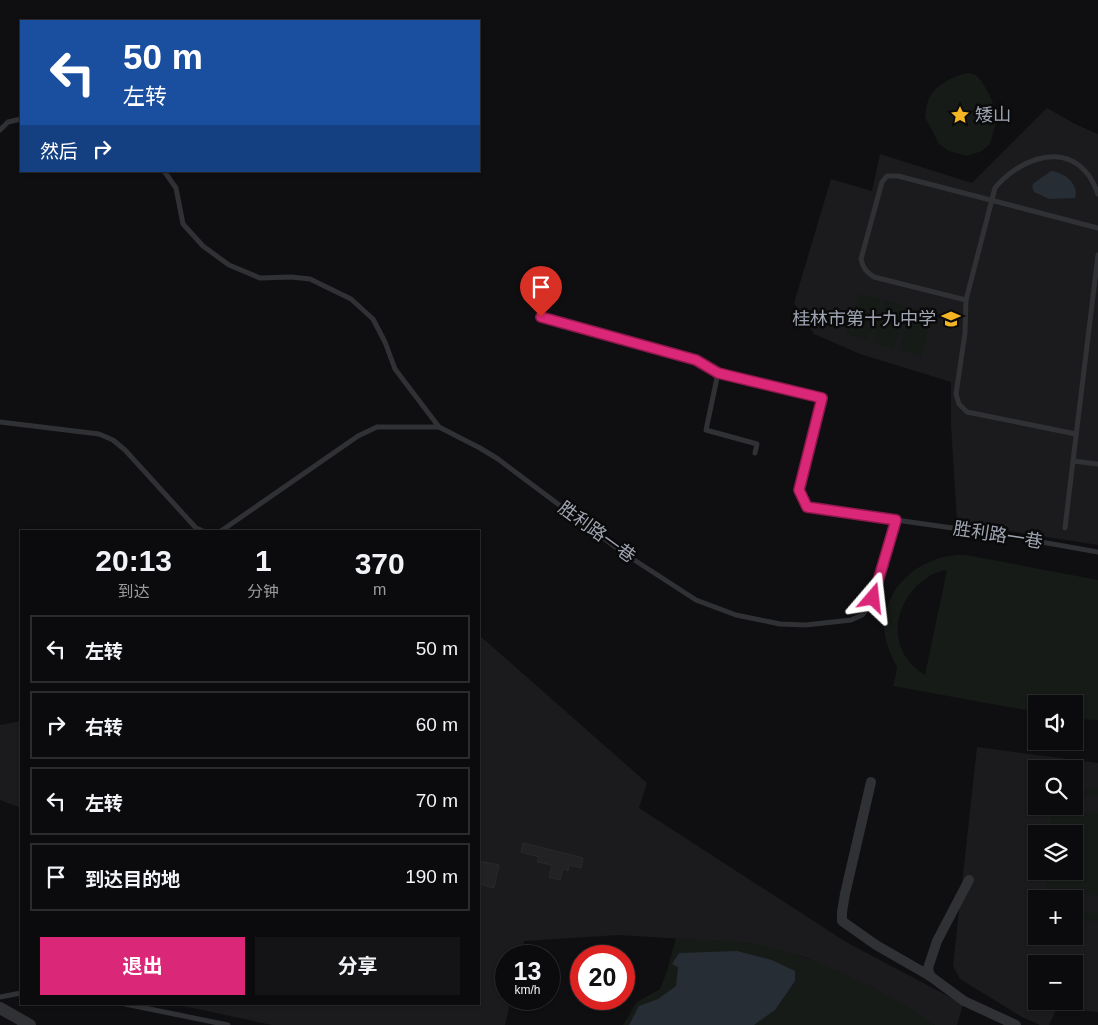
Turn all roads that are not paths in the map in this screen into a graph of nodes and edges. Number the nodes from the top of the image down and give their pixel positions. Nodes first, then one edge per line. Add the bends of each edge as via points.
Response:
1 (20, 119) edge
2 (0, 130) edge
3 (165, 172) edge
4 (1098, 194) edge
5 (991, 201) junction
6 (1098, 228) edge
7 (1098, 255) edge
8 (966, 300) junction
9 (541, 317) dead end
10 (718, 373) junction
11 (0, 422) edge
12 (439, 427) junction
13 (1076, 434) junction
14 (755, 453) dead end
15 (1073, 461) junction
16 (1098, 464) edge
17 (896, 520) junction
18 (1065, 528) dead end
19 (201, 530) edge
20 (221, 530) edge
21 (1098, 552) edge
22 (871, 782) dead end
23 (970, 880) dead end
24 (930, 976) junction
25 (20, 993) edge
26 (0, 997) edge
27 (129, 1005) edge
28 (0, 1008) edge
29 (30, 1025) edge
30 (228, 1025) edge
31 (1016, 1025) edge

1 - 2 lane via 8,122
3 - 12 lane, 胜利路一巷 via 176,188 183,224 203,246 229,264 260,278 310,279 351,299 373,319 395,369
4 - 5 lane via 1085,170 1066,159 1047,156 1007,174 994,188
5 - 6 lane
5 - 8 lane
5 - 8 lane via 898,176 887,176 882,182 861,259 867,273 874,277
7 - 13 lane
8 - 13 lane via 956,394 959,404 967,412
9 - 10 lane via 696,360
10 - 14 lane via 706,430 757,444
10 - 17 lane via 822,398 799,490 807,507
11 - 19 lane via 99,434 113,440
12 - 17 lane, 胜利路一巷 via 498,459 622,552 696,600 719,610 759,620 806,625 851,620 862,615 873,598
12 - 20 lane via 377,428 358,436
13 - 15 lane
15 - 16 lane
15 - 18 lane
17 - 21 lane, 胜利路一巷
22 - 24 street via 845,894 842,922
23 - 24 street via 937,941 928,968
24 - 31 street via 964,1001
25 - 26 lane
27 - 30 lane
28 - 29 street

